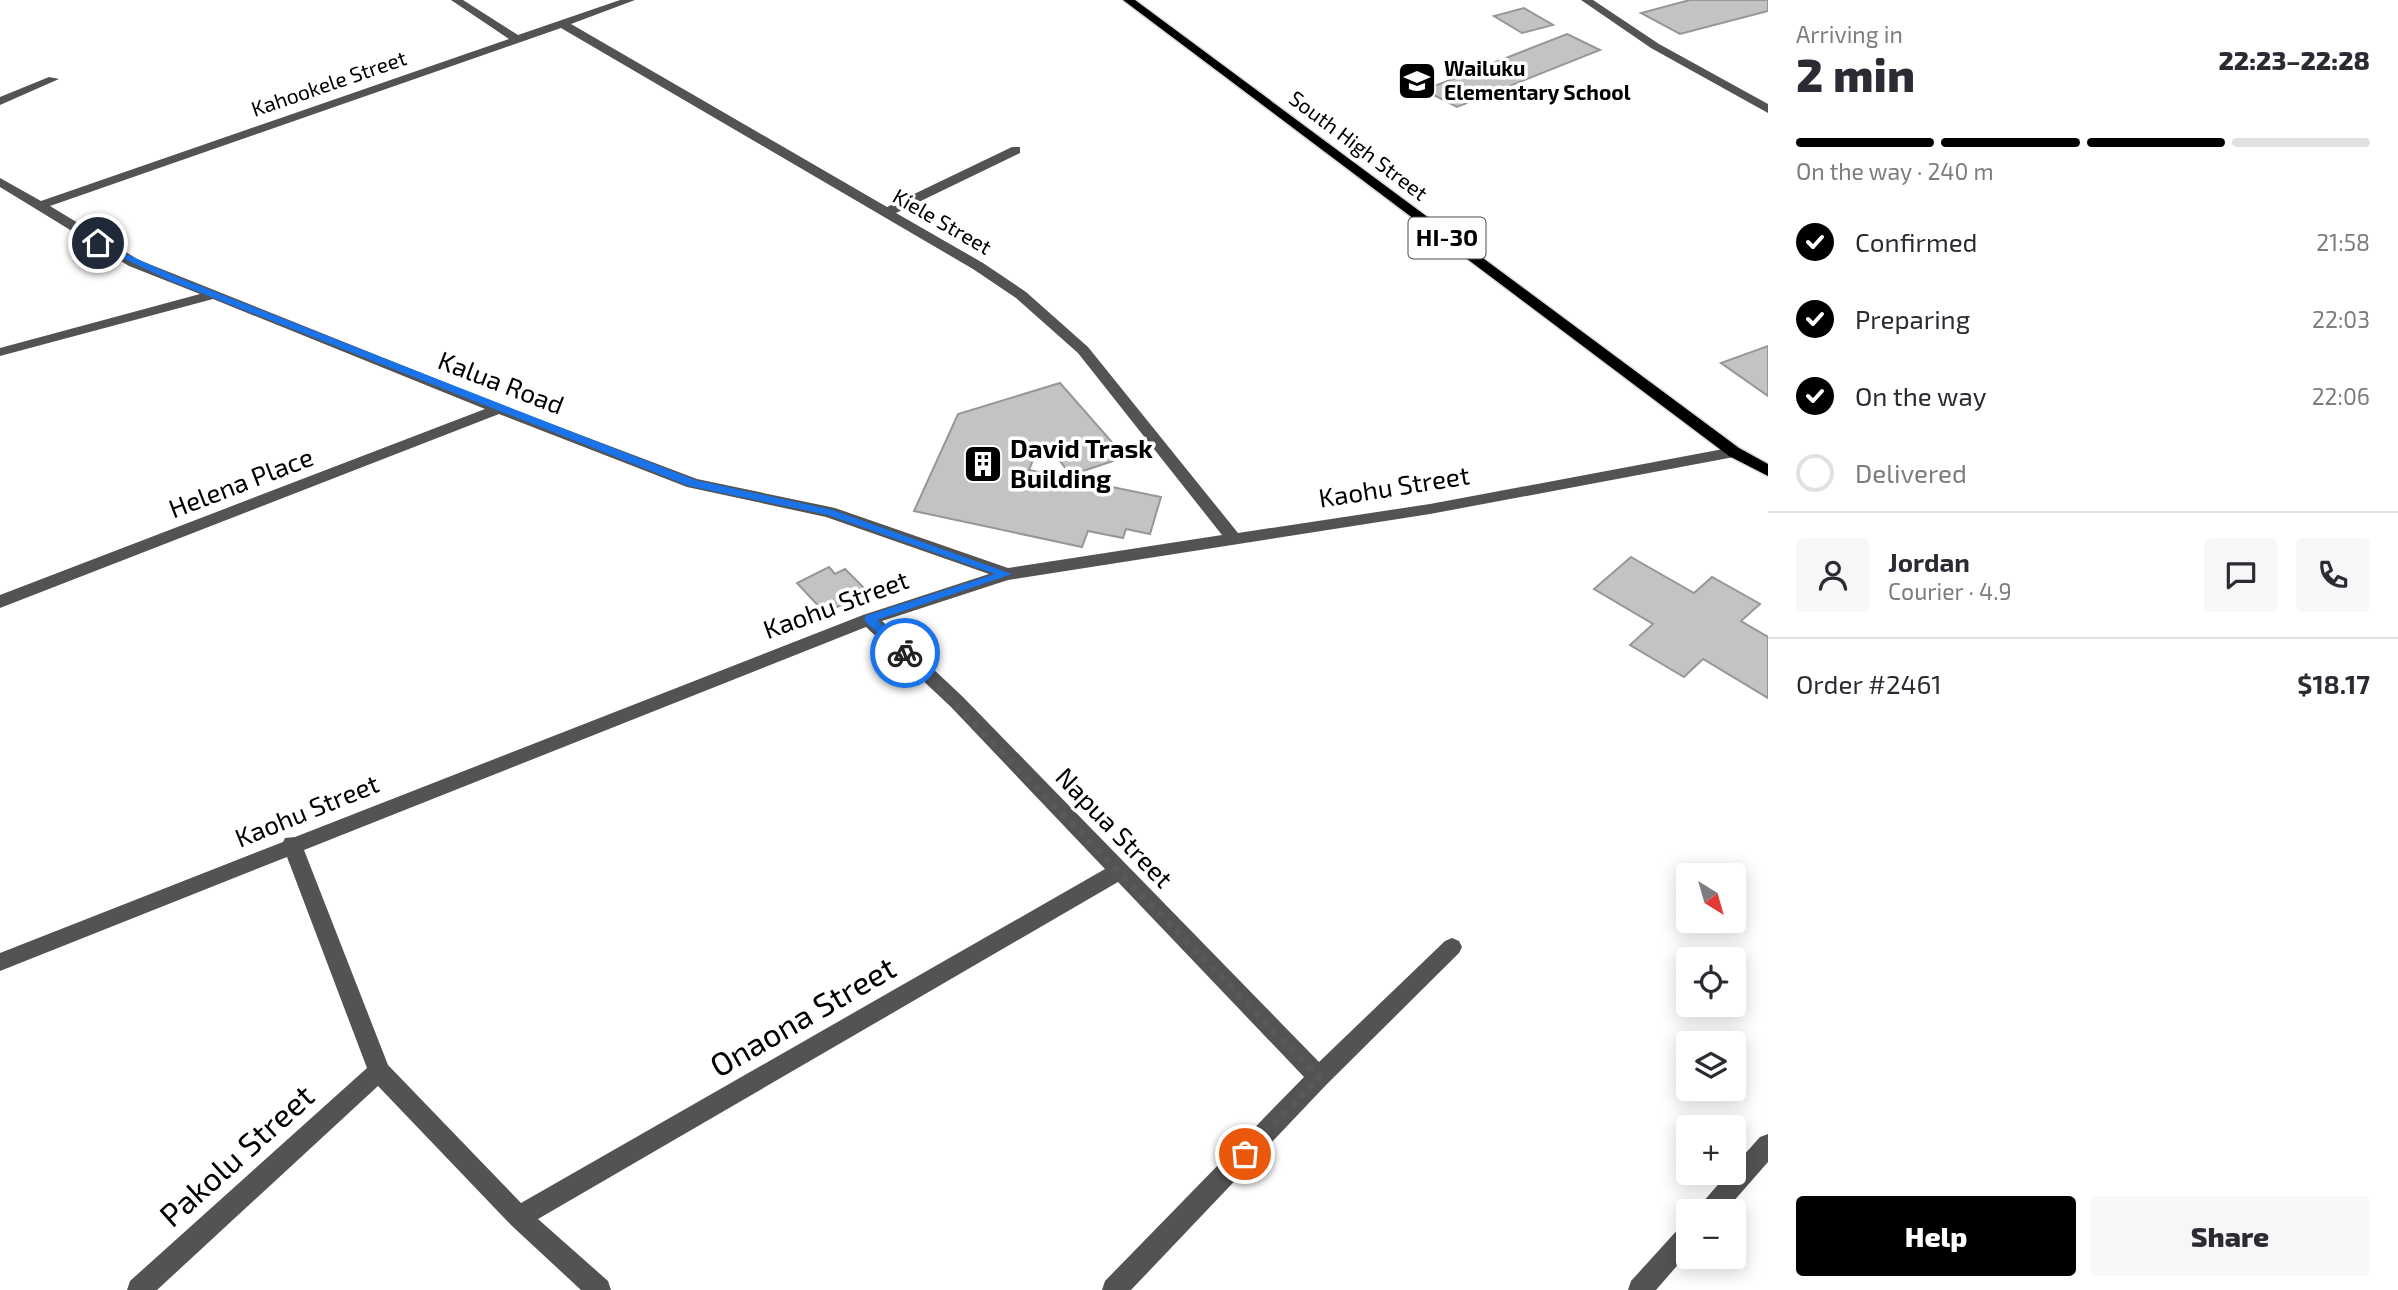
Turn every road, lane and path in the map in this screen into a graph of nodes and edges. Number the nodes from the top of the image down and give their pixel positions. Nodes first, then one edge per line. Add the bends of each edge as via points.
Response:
1 (456, 0) edge
2 (630, 0) edge
3 (1128, 0) edge
4 (1586, 0) edge
5 (563, 24) junction
6 (517, 40) junction
7 (53, 79) dead end
8 (0, 101) edge
9 (1768, 109) edge
10 (1016, 150) dead end
11 (0, 182) edge
12 (41, 205) junction
13 (885, 213) junction
14 (213, 295) junction
15 (0, 352) edge
16 (499, 409) junction
17 (1734, 453) junction
18 (1768, 471) edge
19 (1232, 537) junction
20 (1007, 574) junction
21 (0, 602) edge
22 (869, 619) junction
23 (292, 844) junction
24 (1119, 871) junction
25 (1452, 947) dead end
26 (0, 962) edge
27 (379, 1070) junction
28 (1319, 1077) junction
29 (1768, 1145) edge
30 (1721, 1199) edge
31 (519, 1217) junction
32 (1676, 1249) edge
33 (139, 1290) edge
34 (599, 1290) edge
35 (1114, 1290) edge
36 (1640, 1290) edge

1 - 6 street
2 - 5 street, Kahookele Street
3 - 17 main road, South High Street / HI-30
4 - 9 street via 1655,46
5 - 6 street, Kahookele Street
5 - 13 street, Kiele Street
6 - 12 street, Kahookele Street
7 - 8 street
10 - 13 street
11 - 12 street, Kalua Road
12 - 14 street, Kalua Road via 80,234 134,263
13 - 19 street, Kiele Street via 1021,295 1083,350
14 - 15 street
14 - 16 street, Kalua Road
16 - 20 street, Kalua Road via 693,483 830,512
16 - 21 street, Helena Place
17 - 18 main road, South High Street / HI-30
17 - 19 street, Kaohu Street via 1430,509
19 - 20 street, Kaohu Street
20 - 22 street, Kaohu Street
22 - 23 street, Kaohu Street
22 - 24 street, Napua Street via 957,702
23 - 26 street, Kaohu Street
23 - 27 street
24 - 28 street, Napua Street
24 - 31 street, Onaona Street
25 - 28 street
27 - 31 street
27 - 33 street, Pakolu Street
28 - 35 street
29 - 30 street
31 - 34 street
32 - 36 street

